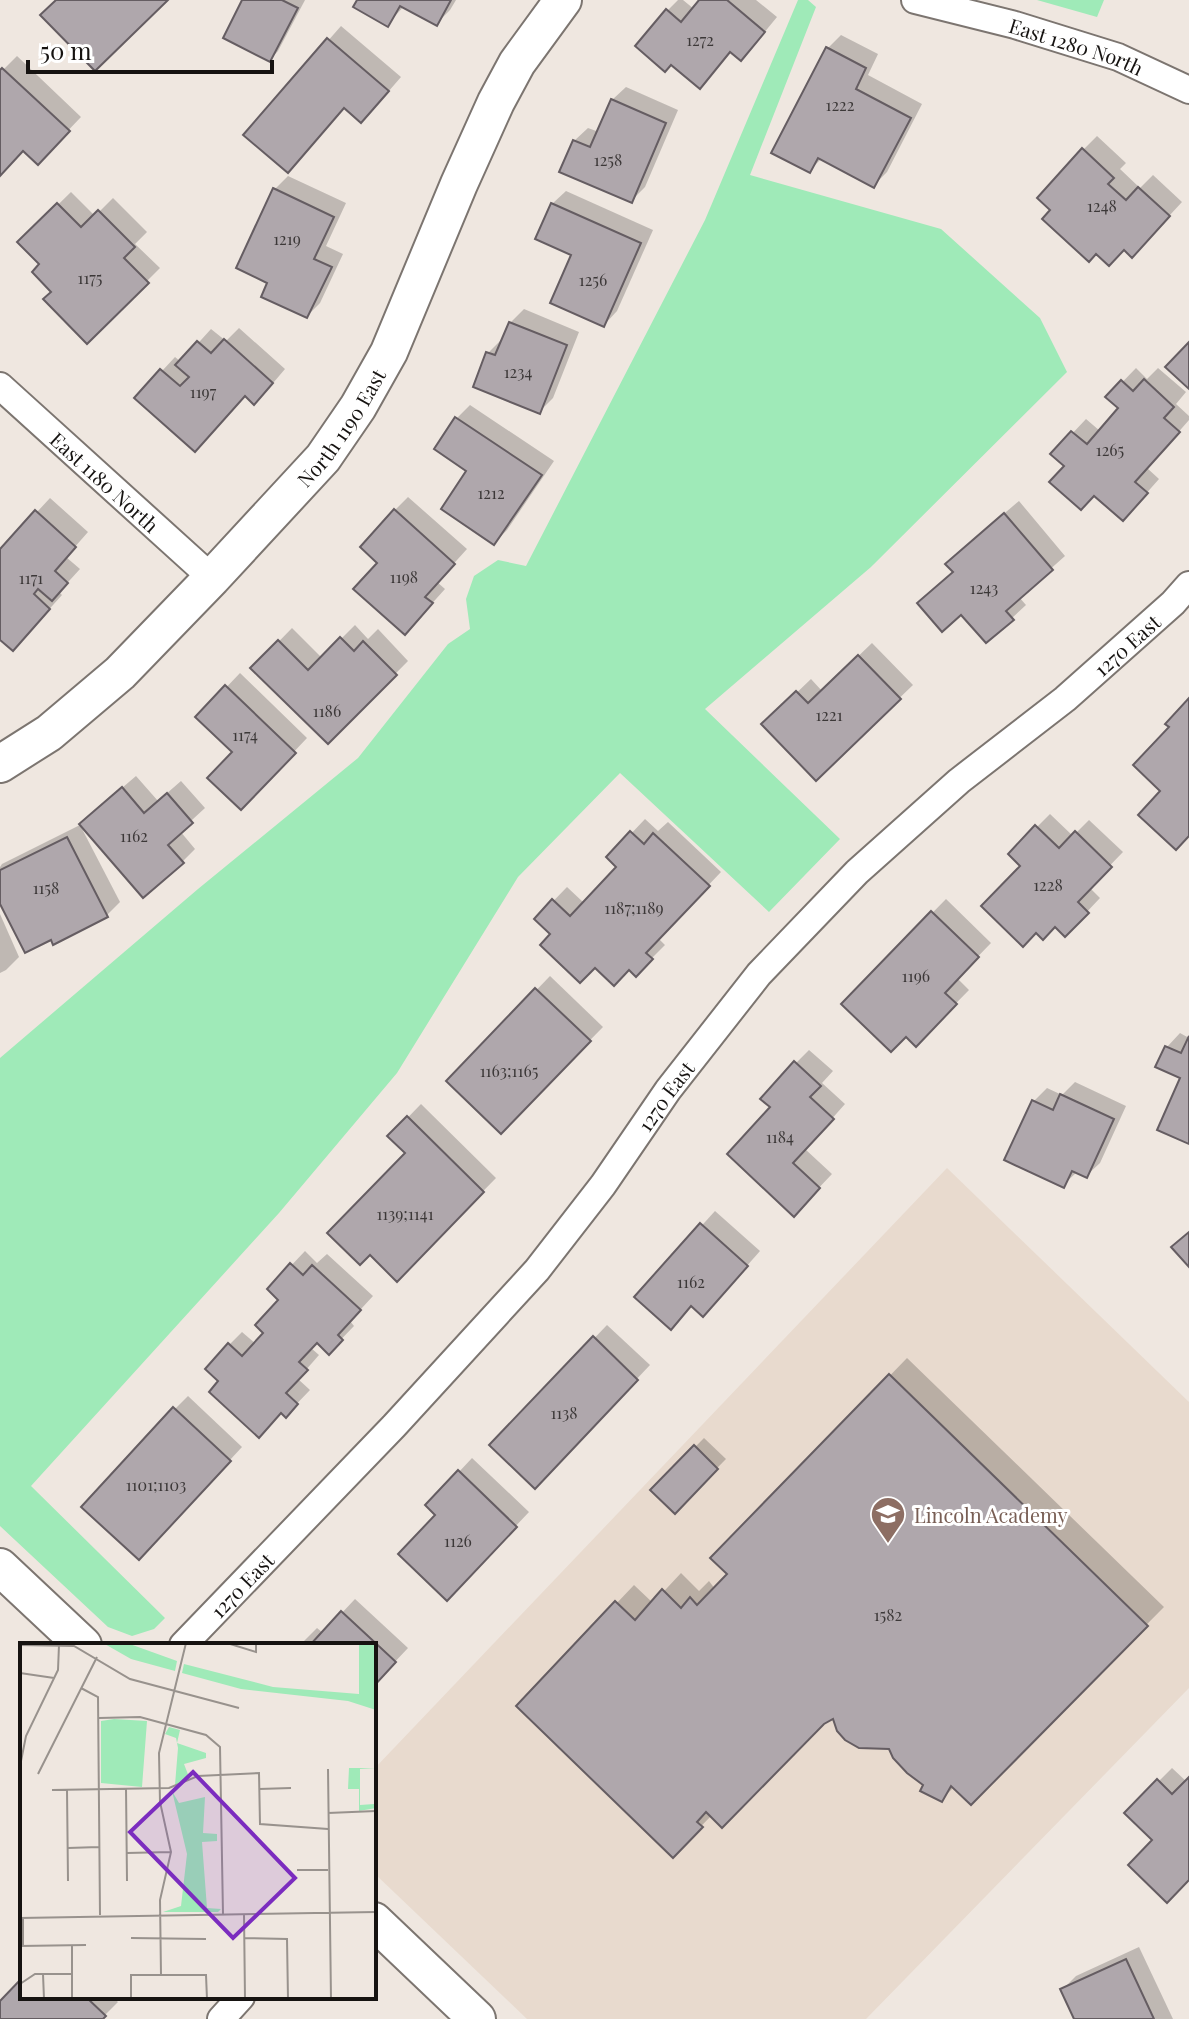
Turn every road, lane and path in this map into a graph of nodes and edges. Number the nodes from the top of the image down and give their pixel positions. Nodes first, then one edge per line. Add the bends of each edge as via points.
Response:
1 (563, 0) edge
2 (915, 0) edge
3 (1189, 90) edge
4 (0, 386) edge
5 (212, 578) junction
6 (1189, 585) edge
7 (0, 764) edge
8 (0, 1567) edge
9 (81, 1643) edge
10 (185, 1643) edge
11 (376, 1923) edge
12 (239, 1999) edge
13 (221, 2019) edge
14 (477, 2019) edge

1 - 5 street, North 1190 East via 496,102 389,352 358,407 323,458
2 - 3 street, East 1280 North via 1118,57
4 - 5 street, East 1180 North
5 - 7 street, North 1190 East via 120,673 49,733
6 - 10 street, 1270 East via 1065,699 959,781 857,872 770,962 668,1090 537,1270
8 - 9 street
11 - 14 street
12 - 13 street

